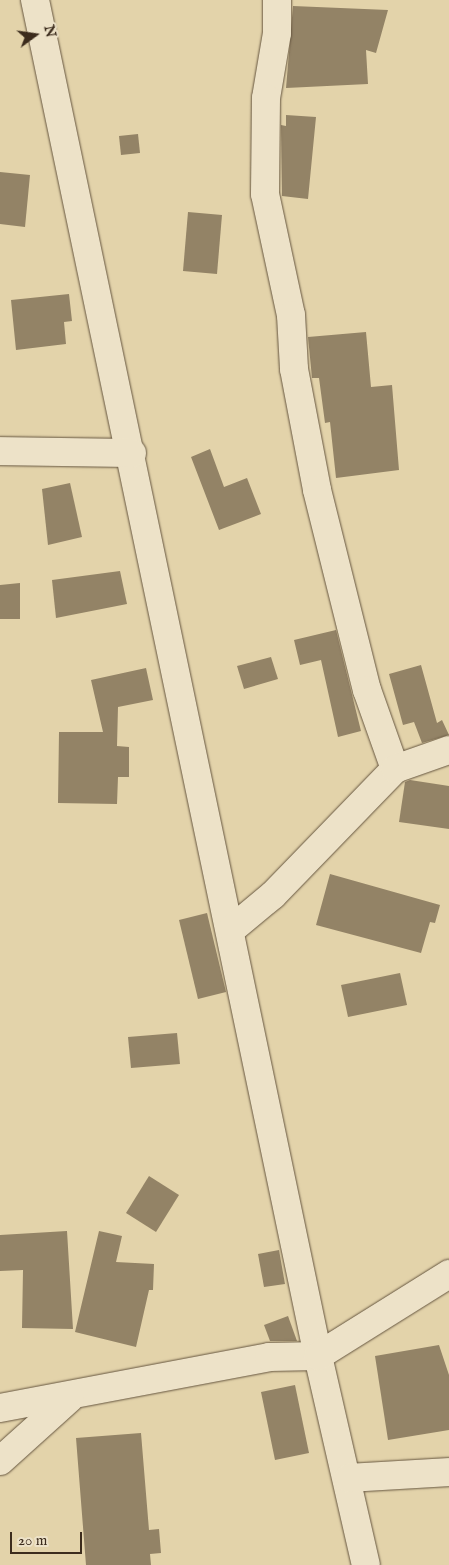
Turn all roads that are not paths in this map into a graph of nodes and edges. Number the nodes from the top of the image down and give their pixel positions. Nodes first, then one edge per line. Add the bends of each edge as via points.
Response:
1 (35, 0) edge
2 (277, 0) edge
3 (0, 450) edge
4 (132, 453) junction
5 (449, 750) edge
6 (395, 769) junction
7 (232, 929) junction
8 (449, 1274) edge
9 (318, 1356) junction
10 (70, 1398) junction
11 (0, 1408) edge
12 (0, 1461) edge
13 (449, 1472) edge
14 (349, 1478) junction
15 (366, 1565) edge

1 - 4 street
2 - 6 street via 277,33 266,98 266,194 291,315 294,369 317,490 367,690
3 - 4 street
4 - 7 street
5 - 6 street
6 - 7 street via 273,895
7 - 9 street
8 - 9 street
9 - 10 street via 269,1357
9 - 14 street
10 - 11 street
10 - 12 street
13 - 14 street
14 - 15 street

